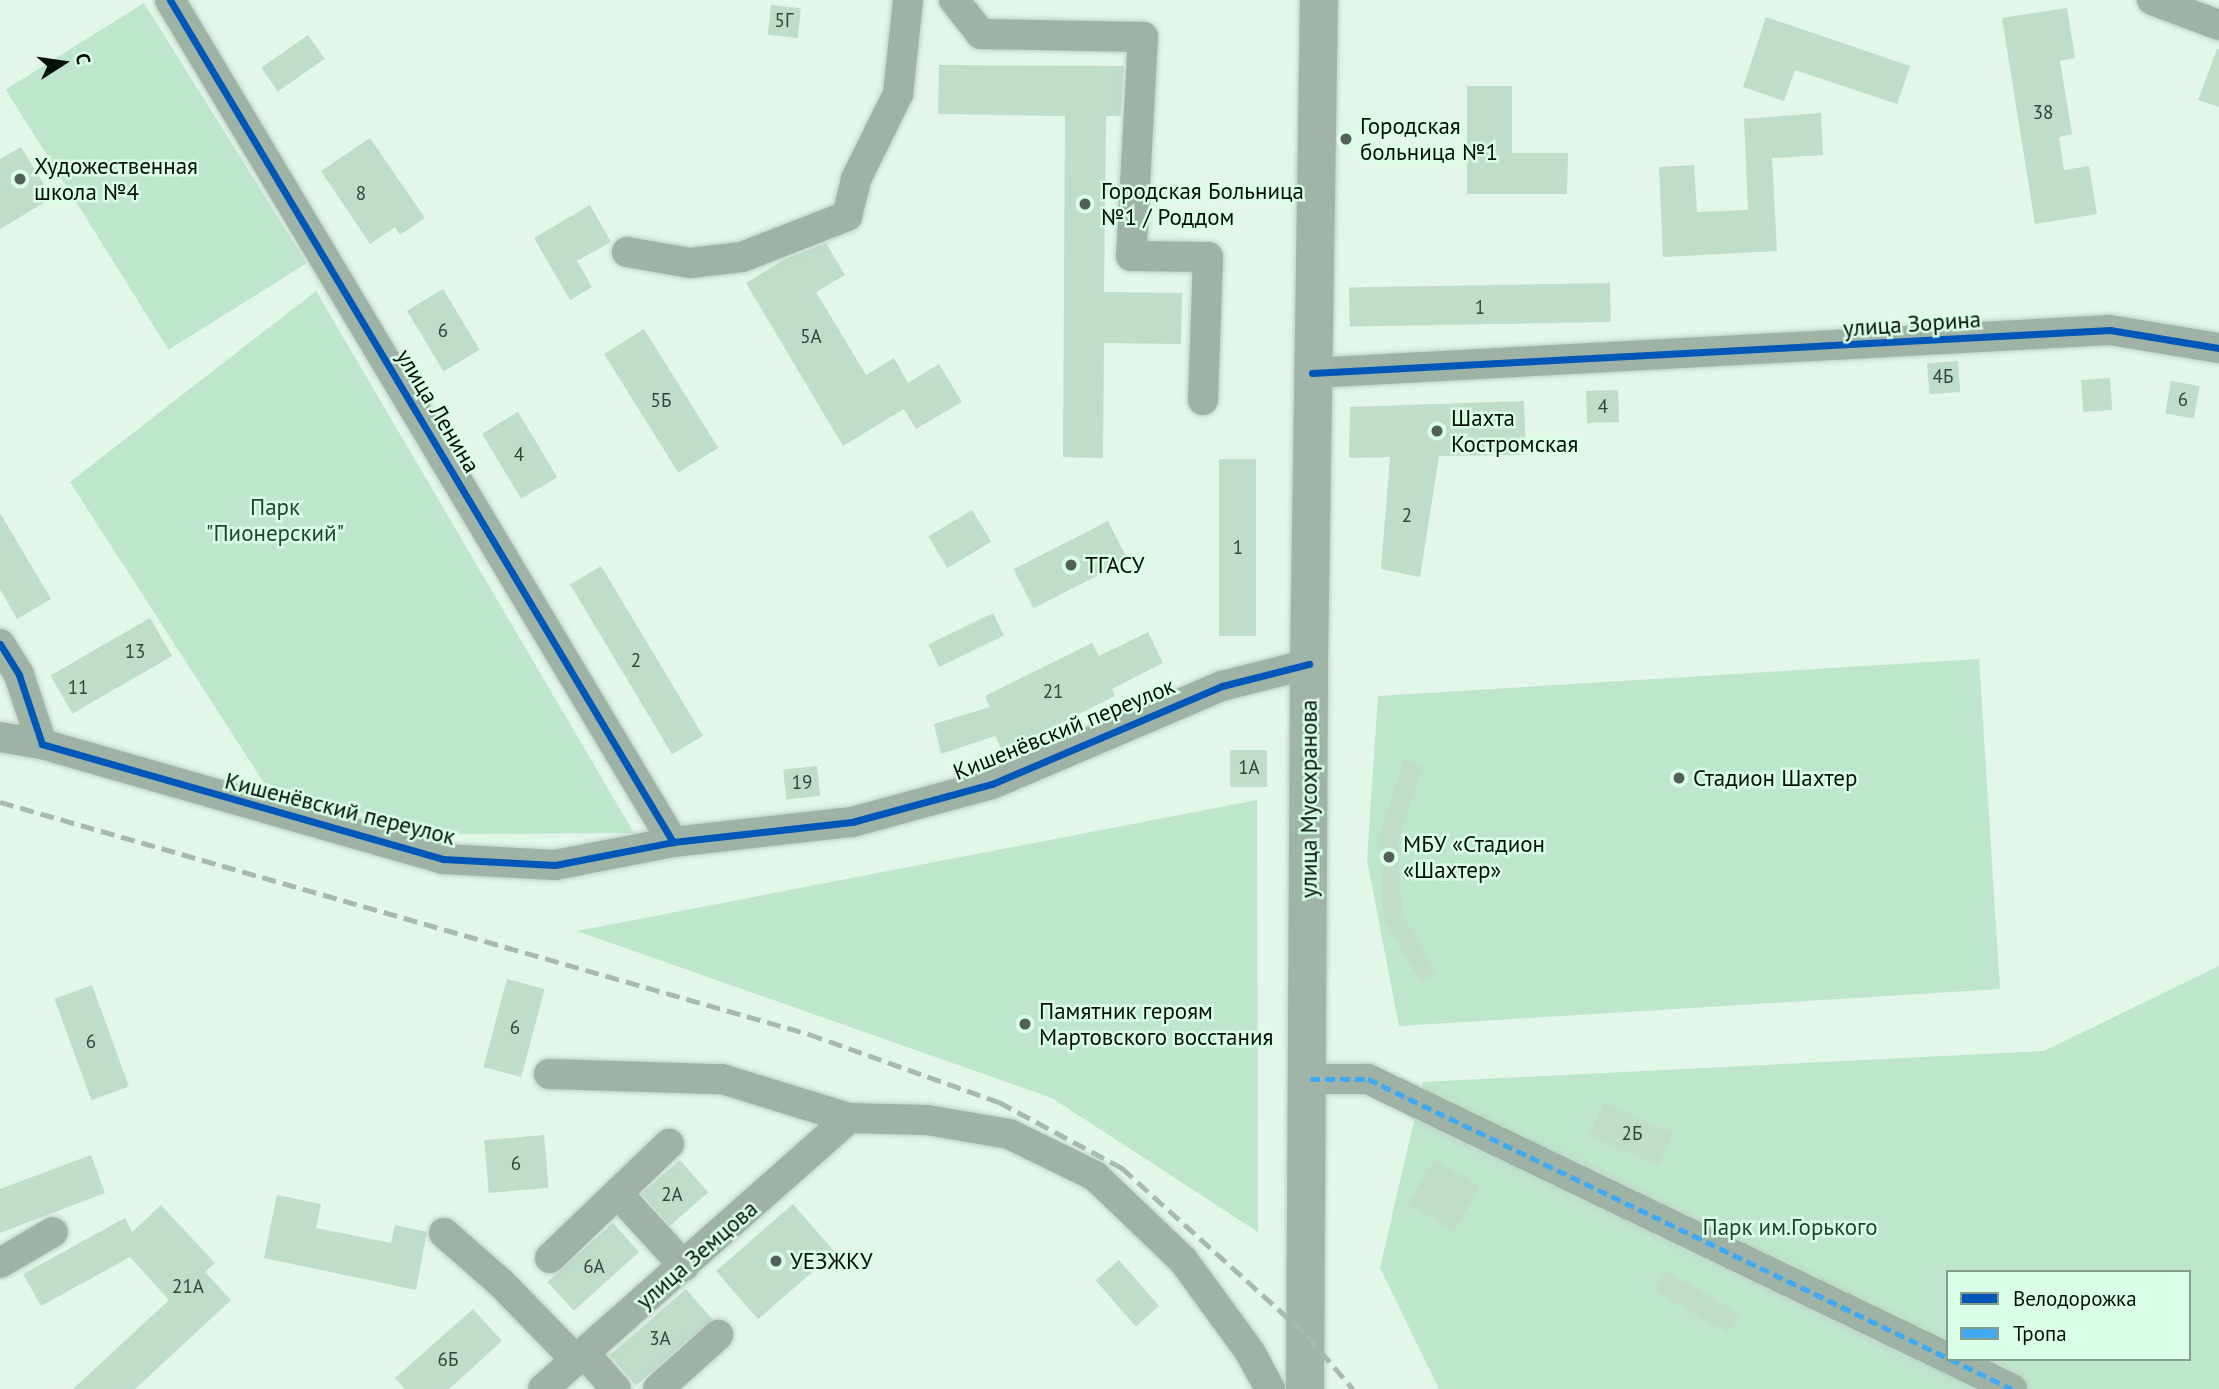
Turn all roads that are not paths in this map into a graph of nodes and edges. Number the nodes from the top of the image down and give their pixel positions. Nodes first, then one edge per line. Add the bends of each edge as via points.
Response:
1 (170, 0) edge
2 (908, 0) edge
3 (954, 0) edge
4 (1319, 0) edge
5 (2152, 0) edge
6 (2219, 24) edge
7 (628, 252) dead end
8 (2219, 348) edge
9 (1312, 373) junction
10 (1203, 400) dead end
11 (0, 644) edge
12 (1309, 664) junction
13 (0, 737) edge
14 (42, 744) junction
15 (673, 842) junction
16 (549, 1074) dead end
17 (1310, 1079) junction
18 (849, 1118) junction
19 (669, 1144) dead end
20 (620, 1196) junction
21 (53, 1232) dead end
22 (444, 1233) dead end
23 (550, 1258) dead end
24 (0, 1263) edge
25 (684, 1266) junction
26 (718, 1335) dead end
27 (580, 1356) junction
28 (1946, 1358) edge
29 (1953, 1361) edge
30 (542, 1389) edge
31 (616, 1389) edge
32 (658, 1389) edge
33 (1270, 1389) edge
34 (1306, 1389) edge
35 (2012, 1389) edge

1 - 15 street, улица Ленина
2 - 7 street via 898,94 856,179 847,216 742,257 690,262
3 - 10 street via 981,34 1143,37 1131,256 1208,257
4 - 9 main road, улица Мусохранова
5 - 6 street
8 - 9 street, улица Зорина via 2110,330
9 - 12 main road, улица Мусохранова
11 - 14 street via 19,675
12 - 15 street, Кишенёвский переулок via 1199,695 992,784 852,822
12 - 17 main road, улица Мусохранова
13 - 14 street, Кишенёвский переулок
14 - 15 street, Кишенёвский переулок via 146,778 443,859 555,864
16 - 18 street via 722,1079
17 - 28 street via 1368,1079
17 - 34 main road, улица Мусохранова
18 - 25 street, улица Земцова
18 - 33 street via 926,1120 1009,1134 1095,1176 1183,1260 1250,1352
19 - 20 street
20 - 23 street
20 - 25 street
21 - 24 street
22 - 27 street
25 - 27 street, улица Земцова
26 - 32 street
27 - 30 street, улица Земцова
27 - 31 street
29 - 35 street

